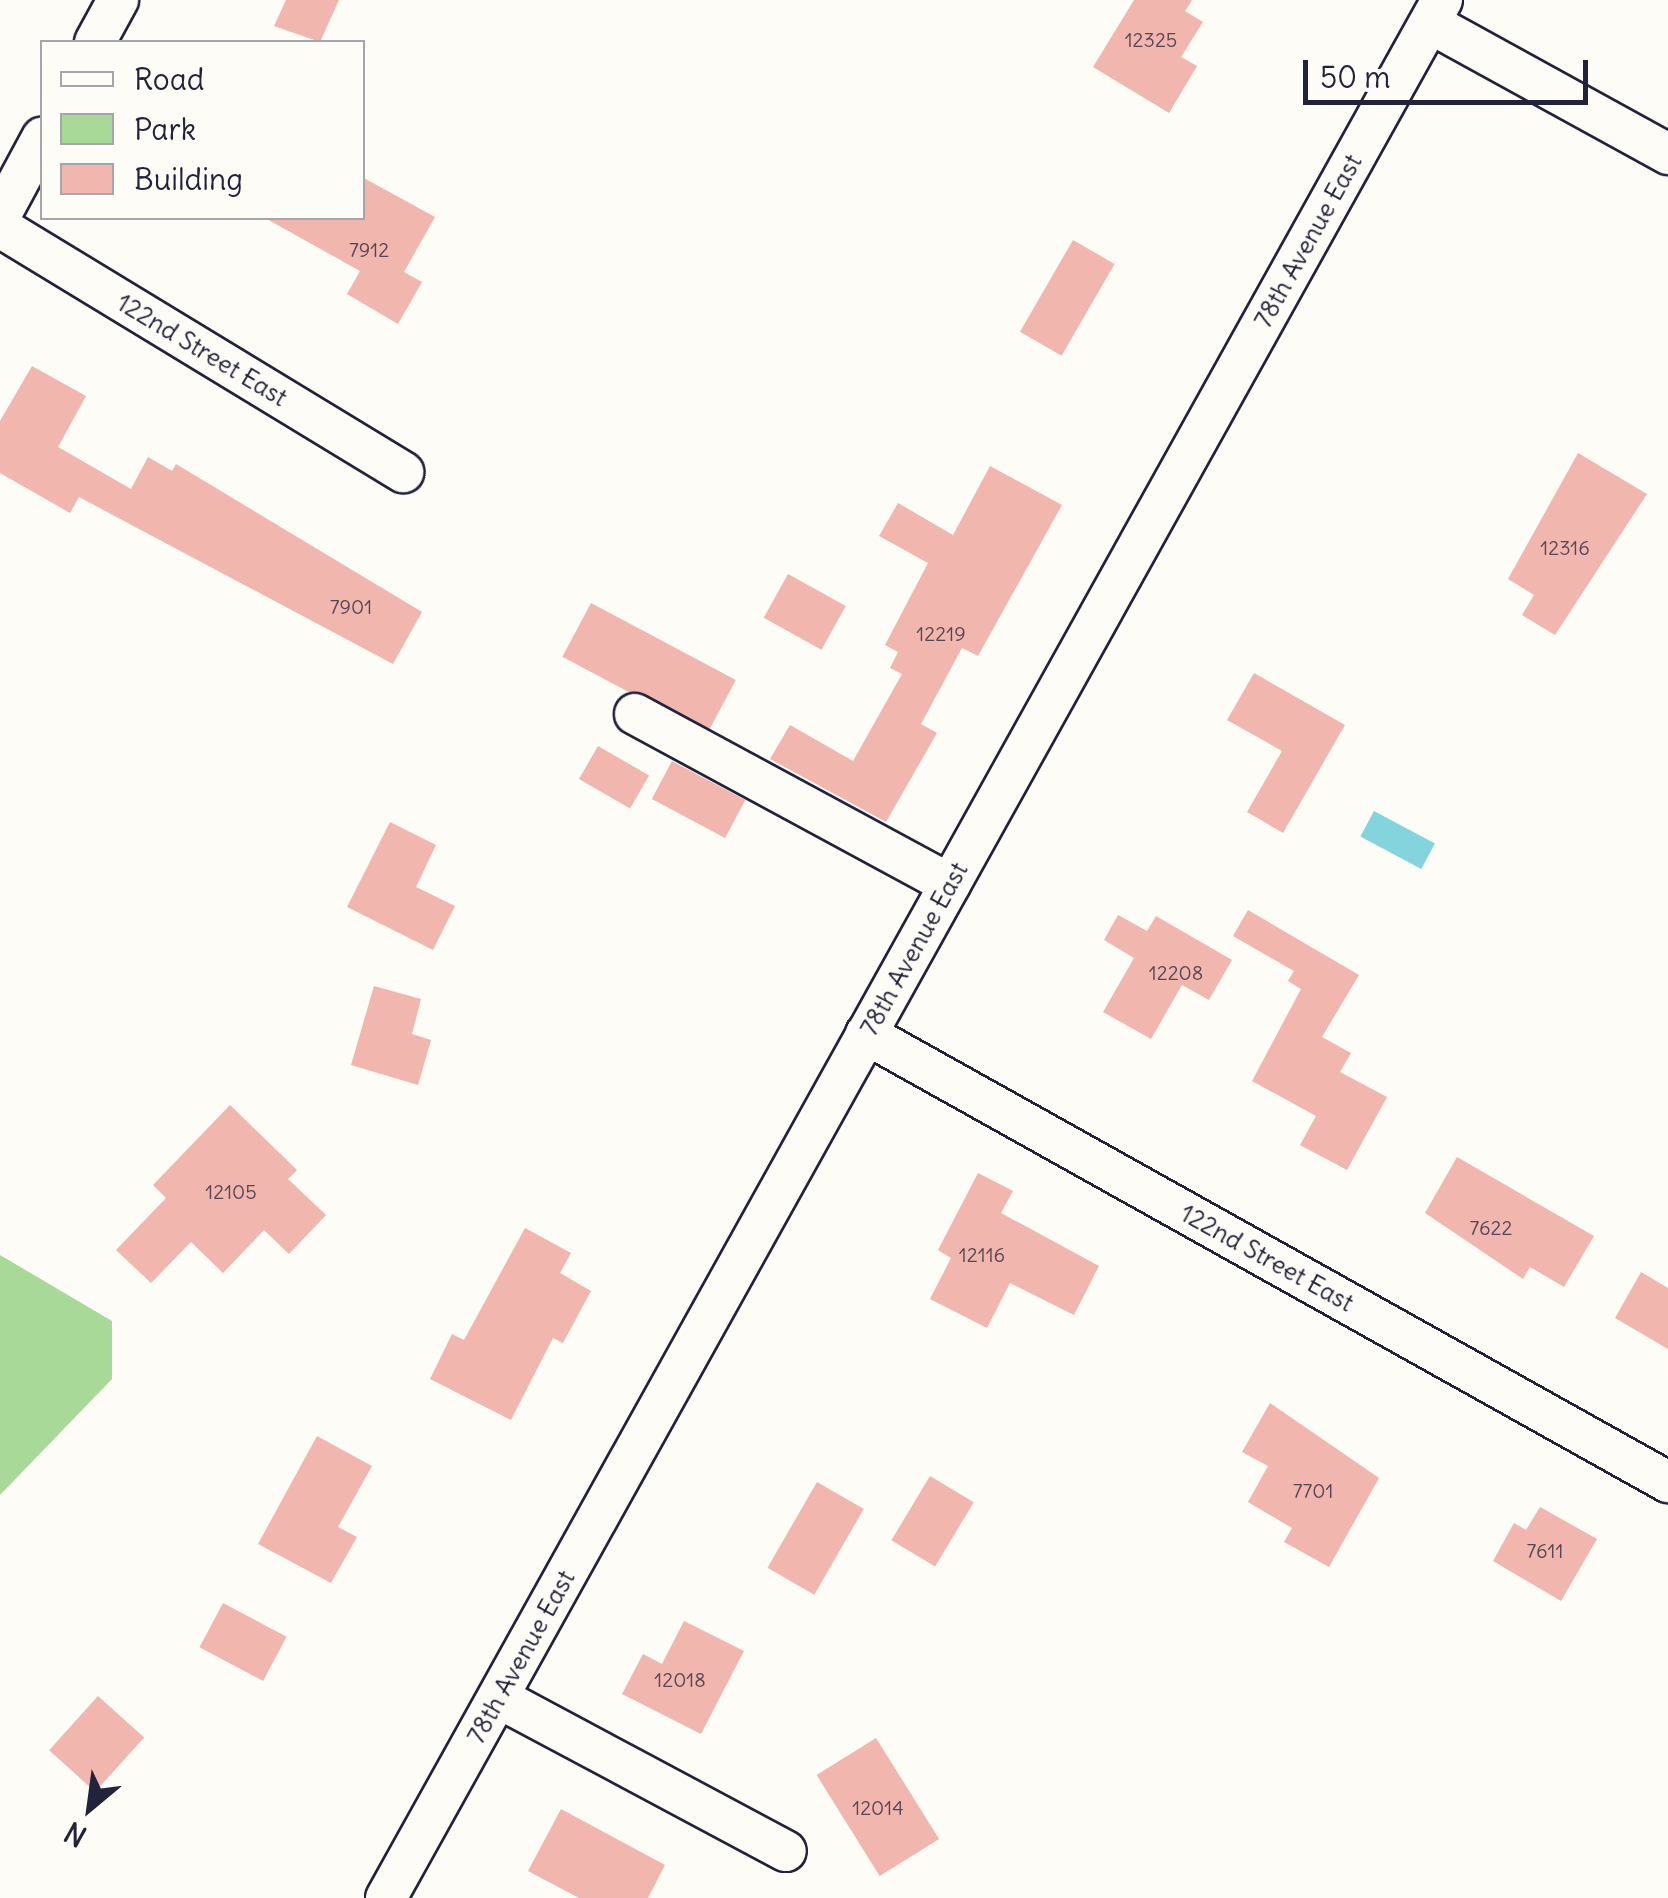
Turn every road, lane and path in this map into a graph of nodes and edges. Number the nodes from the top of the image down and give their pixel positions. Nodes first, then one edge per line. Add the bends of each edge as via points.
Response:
1 (118, 0) edge
2 (1436, 12) edge
3 (96, 40) edge
4 (40, 142) edge
5 (1668, 154) edge
6 (0, 216) edge
7 (0, 226) edge
8 (403, 472) dead end
9 (635, 714) dead end
10 (950, 884) junction
11 (866, 1034) junction
12 (1668, 1482) edge
13 (499, 1698) junction
14 (786, 1852) dead end
15 (386, 1898) edge

1 - 3 street
2 - 5 street
2 - 10 street, 78th Avenue East
4 - 6 street
7 - 8 street, 122nd Street East
9 - 10 street
10 - 11 street, 78th Avenue East
11 - 12 street, 122nd Street East
11 - 13 street, 78th Avenue East
13 - 14 street
13 - 15 street, 78th Avenue East

